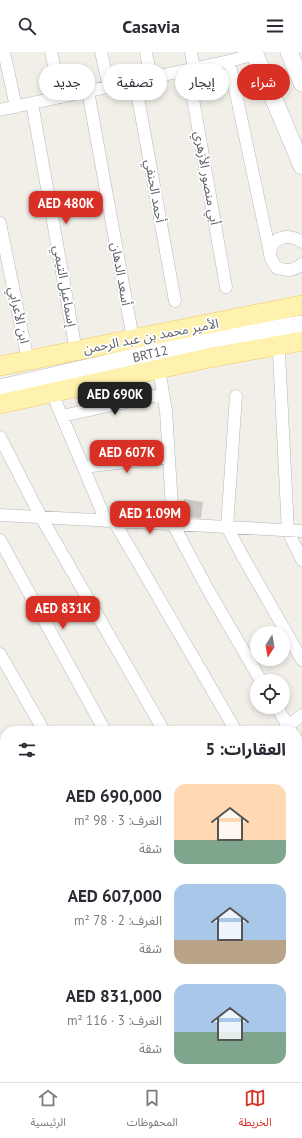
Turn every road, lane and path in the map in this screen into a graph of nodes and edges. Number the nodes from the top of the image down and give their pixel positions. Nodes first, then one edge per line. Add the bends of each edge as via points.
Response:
1 (4, 52) edge
2 (51, 52) edge
3 (101, 52) edge
4 (146, 52) edge
5 (191, 52) edge
6 (289, 52) edge
7 (254, 53) edge
8 (229, 61) junction
9 (54, 64) edge
10 (104, 64) edge
11 (148, 64) edge
12 (191, 64) edge
13 (215, 64) edge
14 (302, 83) edge
15 (46, 100) edge
16 (90, 100) edge
17 (138, 100) edge
18 (196, 100) edge
19 (32, 103) junction
20 (16, 106) junction
21 (0, 110) edge
22 (302, 166) edge
23 (263, 219) junction
24 (0, 223) edge
25 (285, 237) junction
26 (300, 238) edge
27 (270, 253) junction
28 (302, 264) edge
29 (226, 287) dead end
30 (175, 301) dead end
31 (301, 304) edge
32 (302, 324) edge
33 (133, 339) junction
34 (302, 341) edge
35 (76, 351) junction
36 (302, 351) edge
37 (278, 353) junction
38 (28, 360) junction
39 (204, 360) junction
40 (0, 366) edge
41 (158, 369) junction
42 (0, 388) edge
43 (52, 393) junction
44 (163, 394) junction
45 (236, 396) dead end
46 (0, 404) edge
47 (62, 416) junction
48 (0, 437) edge
49 (168, 457) junction
50 (83, 467) junction
51 (0, 515) edge
52 (41, 517) junction
53 (110, 521) junction
54 (172, 524) junction
55 (227, 527) junction
56 (288, 531) junction
57 (302, 531) edge
58 (0, 540) edge
59 (302, 560) edge
60 (0, 654) edge
61 (302, 660) edge
62 (257, 674) edge
63 (280, 714) edge
64 (302, 715) edge
65 (41, 726) edge
66 (102, 726) edge
67 (161, 726) edge
68 (233, 726) edge
69 (286, 726) edge
70 (290, 726) edge

1 - 20 street
2 - 9 street
3 - 10 street
4 - 11 street
5 - 12 street, أبي منصور الأزهري
6 - 14 main road
7 - 8 street
7 - 22 main road
8 - 13 street
8 - 23 street
15 - 19 street
16 - 33 street, أسعد الدهان
17 - 30 street, أحمد الحنفي
18 - 29 street, أبي منصور الأزهري
19 - 20 street
19 - 35 street, إسماعيل التيمي
20 - 21 street
23 - 25 street via 276,233
23 - 27 street
24 - 38 street, ابن الأعرابي
25 - 26 street
25 - 27 street via 274,242
27 - 28 street via 277,268 292,270
31 - 33 main road, الأمير محمد بن عبد الرحمن
32 - 42 main road, BRT12 via 212,339
33 - 35 main road, الأمير محمد بن عبد الرحمن
34 - 39 main road
35 - 38 main road, الأمير محمد بن عبد الرحمن
36 - 37 street
37 - 39 street
37 - 56 street
38 - 40 main road, الأمير محمد بن عبد الرحمن
39 - 41 main road
41 - 43 main road
41 - 44 street
43 - 46 main road
43 - 47 street
44 - 47 street
44 - 49 street
45 - 55 street
47 - 50 street
48 - 52 street
49 - 50 street
49 - 54 street
50 - 53 street
51 - 52 street
52 - 53 street
52 - 67 street
53 - 54 street
53 - 68 street
54 - 55 street
54 - 62 street
55 - 56 street
55 - 61 street
56 - 57 street
56 - 59 street
58 - 66 street
60 - 65 street
63 - 69 street
64 - 70 street

